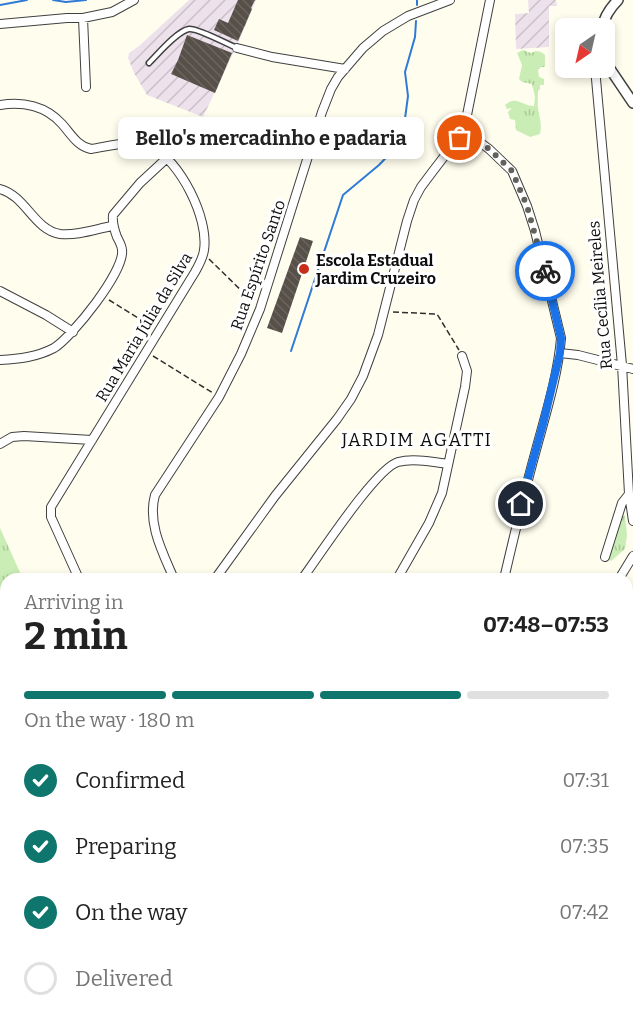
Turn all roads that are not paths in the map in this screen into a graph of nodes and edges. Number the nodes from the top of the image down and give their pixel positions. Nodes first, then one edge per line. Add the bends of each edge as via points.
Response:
1 (134, 0) edge
2 (450, 0) edge
3 (490, 0) edge
4 (618, 0) edge
5 (83, 18) junction
6 (607, 18) edge
7 (0, 24) edge
8 (237, 48) joint
9 (149, 63) dead end
10 (345, 69) junction
11 (615, 76) edge
12 (596, 78) edge
13 (86, 87) dead end
14 (633, 103) edge
15 (0, 105) edge
16 (463, 135) junction
17 (167, 158) junction
18 (0, 189) edge
19 (112, 226) junction
20 (0, 291) edge
21 (73, 332) junction
22 (560, 353) junction
23 (462, 356) road end
24 (0, 360) edge
25 (622, 365) junction
26 (633, 369) edge
27 (92, 440) junction
28 (0, 444) edge
29 (448, 464) junction
30 (629, 494) junction
31 (633, 521) edge
32 (633, 555) edge
33 (606, 557) dead end
34 (76, 573) edge
35 (171, 573) edge
36 (219, 573) edge
37 (306, 573) edge
38 (400, 573) edge
39 (505, 573) edge
40 (622, 573) edge

1 - 5 street via 112,12
2 - 10 street, Rua Espírito Santo via 408,16 383,31
3 - 16 street
4 - 6 street
5 - 7 street
5 - 13 street
8 - 9 lane via 189,29
8 - 10 street
10 - 35 street, Rua Espírito Santo via 331,88 322,112 260,309 241,354 219,397 155,495 153,523
11 - 14 street
12 - 25 street, Rua Cecília Meireles
15 - 17 street, Rua Maria Júlia da Silva via 42,108 87,149 141,144
16 - 22 street via 498,156 519,186 556,314
16 - 36 street via 414,200 371,354 351,399
17 - 19 street via 112,215
17 - 27 street, Rua Maria Júlia da Silva via 191,192 200,213 204,253
18 - 19 street via 13,194 45,227 56,232 70,234
19 - 21 street via 122,250 117,269
20 - 21 street
21 - 24 street via 56,347 38,355
22 - 25 street
22 - 39 street
23 - 29 street via 467,370 465,387
25 - 26 street
25 - 30 street, Rua Cecília Meireles
27 - 28 street via 24,436
27 - 34 street, Rua Maria Júlia da Silva via 50,513
29 - 37 street via 410,460 392,464 368,488
29 - 38 street via 438,505
30 - 31 street, Rua Cecília Meireles
30 - 33 street via 622,503
32 - 40 street

